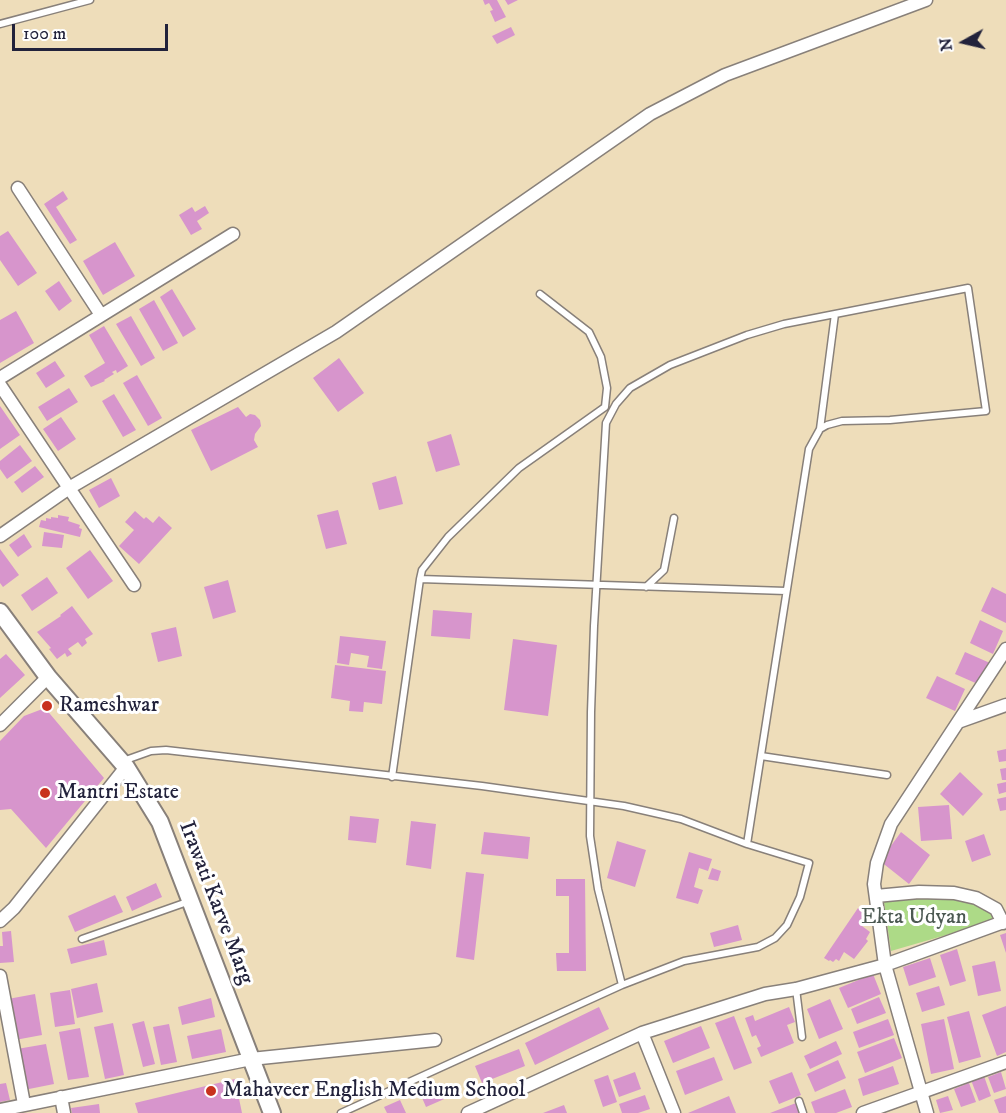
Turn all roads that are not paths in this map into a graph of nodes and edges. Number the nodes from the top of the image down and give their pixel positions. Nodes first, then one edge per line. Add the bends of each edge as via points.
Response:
1 (90, 0) edge
2 (926, 0) edge
3 (0, 24) edge
4 (18, 188) dead end
5 (233, 234) dead end
6 (540, 294) dead end
7 (835, 314) junction
8 (101, 315) junction
9 (0, 378) edge
10 (0, 385) edge
11 (820, 429) junction
12 (69, 489) junction
13 (674, 518) dead end
14 (0, 536) edge
15 (420, 579) junction
16 (134, 585) dead end
17 (596, 586) junction
18 (646, 587) junction
19 (786, 591) junction
20 (1, 617) edge
21 (1006, 649) edge
22 (48, 677) junction
23 (1006, 705) edge
24 (958, 722) junction
25 (0, 725) edge
26 (761, 756) junction
27 (124, 764) junction
28 (887, 775) dead end
29 (392, 777) junction
30 (590, 802) junction
31 (747, 844) junction
32 (876, 896) junction
33 (190, 901) junction
34 (0, 921) edge
35 (1004, 922) edge
36 (82, 939) dead end
37 (885, 965) junction
38 (0, 976) edge
39 (622, 985) junction
40 (796, 989) junction
41 (642, 1033) junction
42 (802, 1037) dead end
43 (435, 1040) dead end
44 (251, 1059) junction
45 (1006, 1062) edge
46 (921, 1093) junction
47 (61, 1097) junction
48 (799, 1101) dead end
49 (12, 1109) edge
50 (64, 1113) edge
51 (272, 1113) edge
52 (341, 1113) edge
53 (468, 1113) edge
54 (674, 1113) edge
55 (803, 1113) edge
56 (863, 1113) edge
57 (927, 1113) edge

1 - 3 lane
2 - 12 street via 724,75 650,114 336,332
4 - 8 street
5 - 8 street
6 - 15 lane via 589,332 601,357 607,388 605,407 519,468 448,537 422,570
7 - 11 lane
7 - 11 lane via 968,288 986,411 842,421
7 - 17 lane via 784,324 709,349 630,388 606,423
8 - 9 street
10 - 12 street
11 - 19 lane via 808,449
12 - 14 street
12 - 16 street
13 - 18 lane via 664,570
15 - 17 lane
15 - 29 lane
17 - 18 lane
17 - 30 lane
18 - 19 lane
19 - 26 lane
20 - 22 main road, Irawati Karve Marg
21 - 24 street
22 - 25 street
22 - 27 main road, Irawati Karve Marg
23 - 24 street
24 - 32 street via 891,824 877,862
26 - 28 lane
26 - 31 lane
27 - 29 lane via 151,751 166,750
27 - 33 main road, Irawati Karve Marg via 160,822
27 - 34 street
29 - 30 lane
30 - 31 lane via 681,819
30 - 39 lane via 593,860
31 - 39 lane via 809,863 787,925 758,947 684,961
32 - 35 street via 948,892 976,898 996,909
32 - 37 street
33 - 36 lane
33 - 44 main road, Irawati Karve Marg
35 - 37 street
37 - 40 street
37 - 46 street
38 - 49 street
39 - 52 lane
40 - 41 street via 765,994
40 - 42 lane
41 - 53 street
41 - 54 street
43 - 44 street
44 - 47 street
44 - 51 main road, Irawati Karve Marg
45 - 46 street
46 - 56 street
46 - 57 street
47 - 49 street
47 - 50 street
48 - 55 lane

